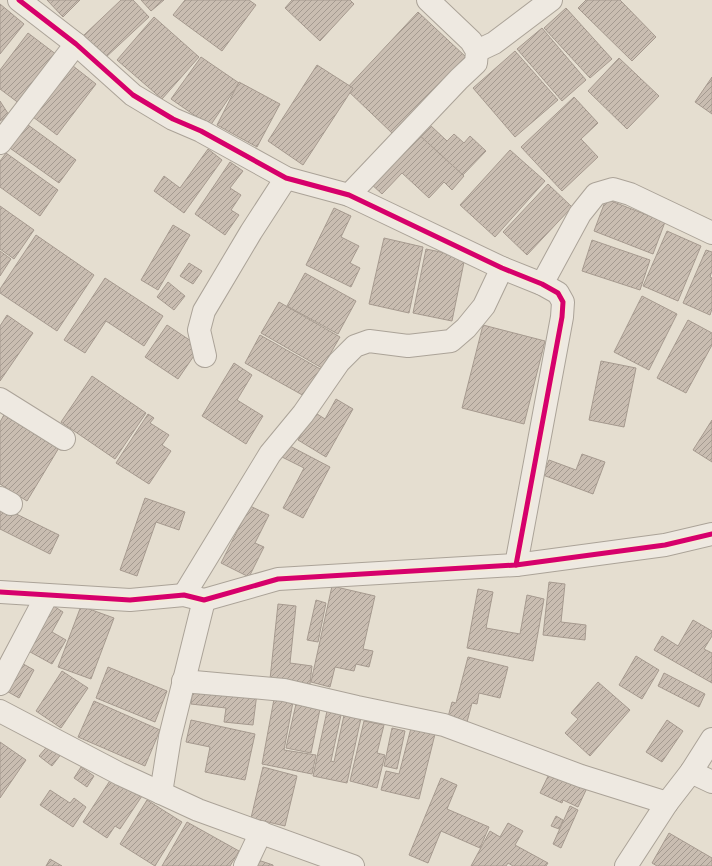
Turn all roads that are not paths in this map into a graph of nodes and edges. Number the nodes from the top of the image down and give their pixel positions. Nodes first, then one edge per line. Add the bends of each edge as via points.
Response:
1 (19, 0) edge
2 (428, 0) edge
3 (551, 0) edge
4 (76, 44) junction
5 (477, 52) junction
6 (0, 143) edge
7 (286, 178) junction
8 (348, 195) junction
9 (712, 233) edge
10 (502, 268) junction
11 (542, 284) junction
12 (205, 356) dead end
13 (0, 399) edge
14 (64, 440) dead end
15 (712, 534) edge
16 (516, 565) junction
17 (0, 592) edge
18 (47, 595) junction
19 (194, 597) junction
20 (183, 681) junction
21 (0, 684) edge
22 (0, 711) edge
23 (712, 738) edge
24 (692, 772) junction
25 (712, 782) edge
26 (161, 793) junction
27 (667, 803) junction
28 (260, 832) junction
29 (245, 866) edge
30 (353, 866) edge
31 (626, 866) edge

1 - 4 street
2 - 5 street via 471,41
3 - 5 street via 494,43
4 - 6 street
4 - 7 street via 133,95 173,119 201,131
5 - 8 street via 476,63
7 - 8 street
7 - 12 street via 204,311 199,330
8 - 10 street
9 - 11 street via 630,194 613,189 596,194 580,214
10 - 11 street
10 - 19 street via 484,306 451,341 408,346 369,341 355,346 339,362 303,414 270,454
11 - 16 street via 558,293 563,302 562,317
13 - 14 street
15 - 16 street via 665,545
16 - 19 street via 278,579
17 - 18 street
18 - 19 street via 130,600
18 - 21 street
19 - 20 street
20 - 26 street
20 - 27 street via 284,690 444,725 581,776
22 - 26 street
23 - 24 street
24 - 25 street
24 - 27 street
26 - 28 street via 198,810
27 - 31 street
28 - 29 street
28 - 30 street

